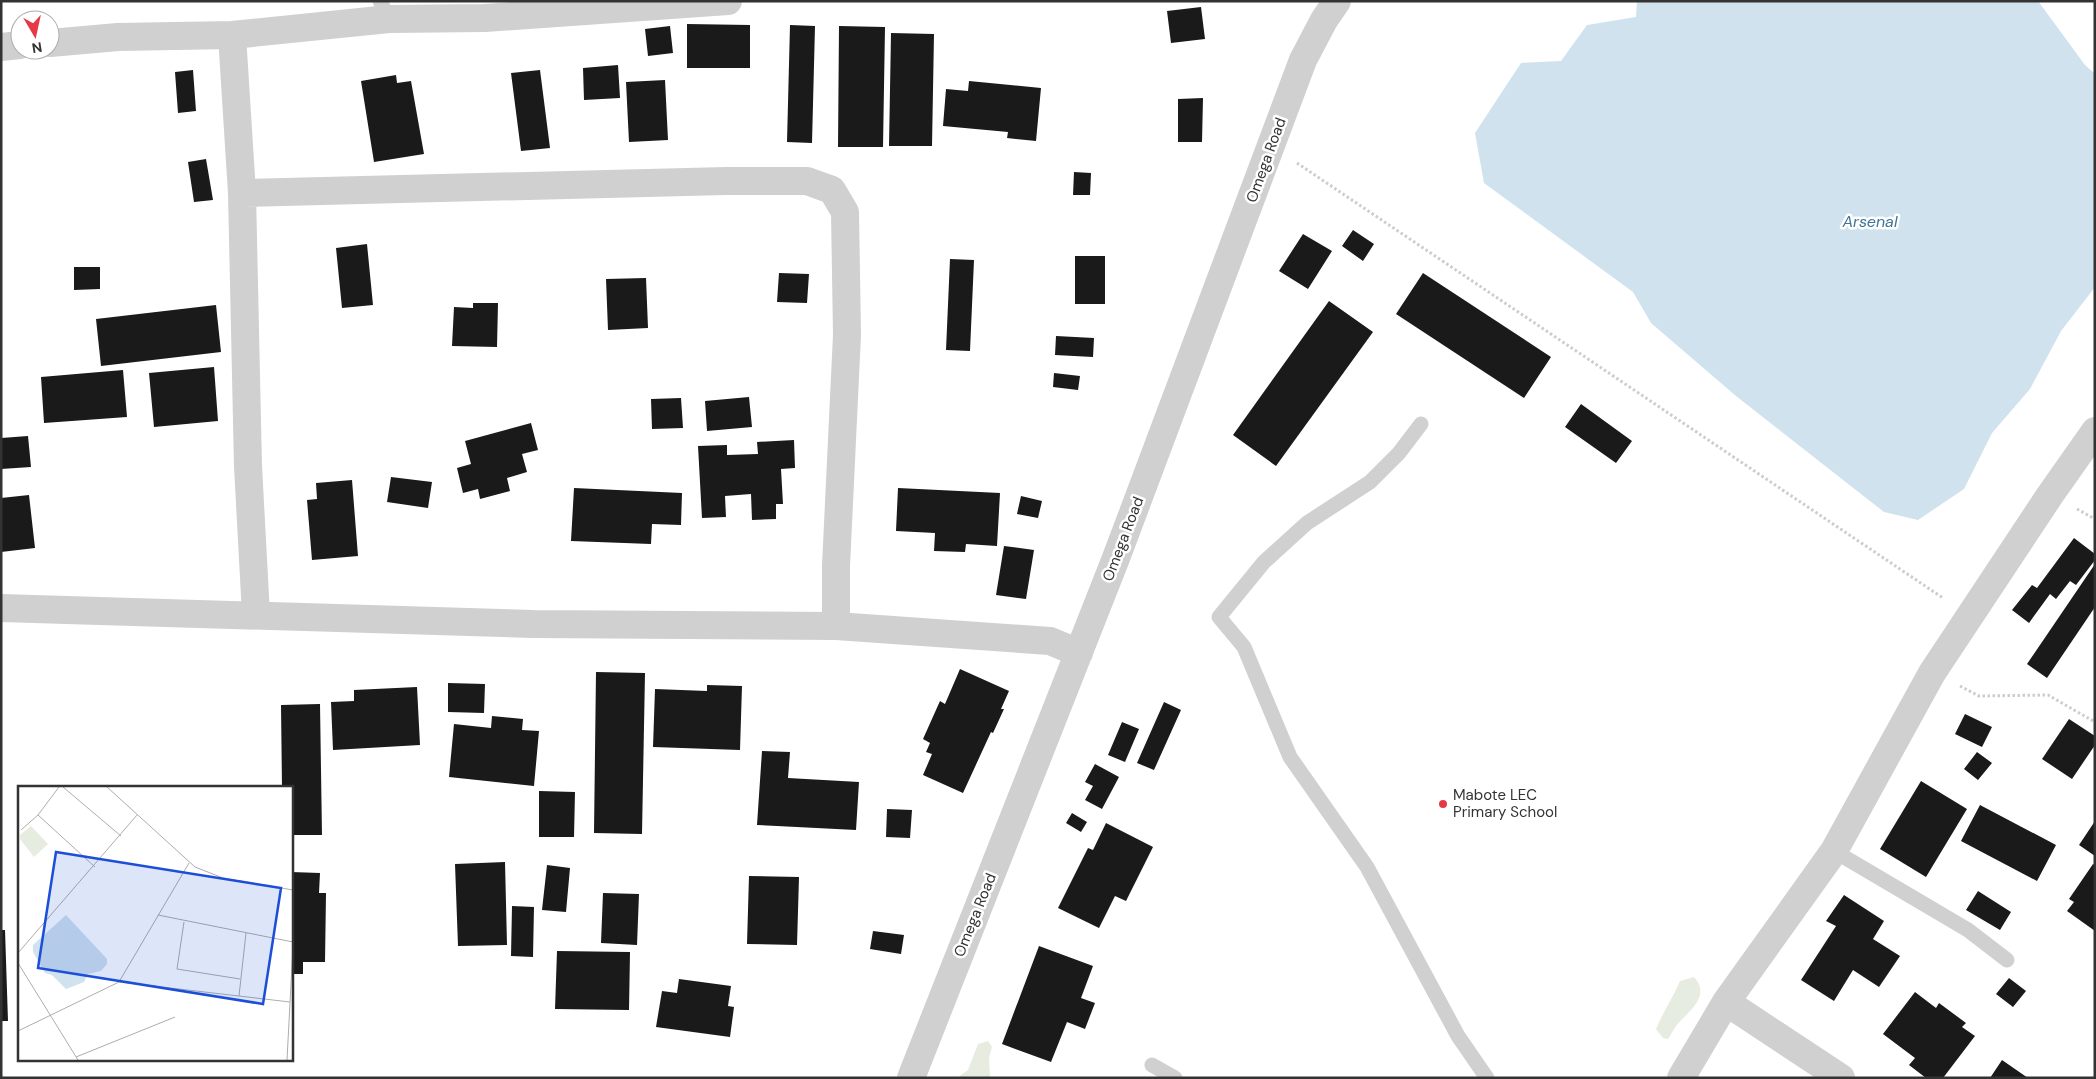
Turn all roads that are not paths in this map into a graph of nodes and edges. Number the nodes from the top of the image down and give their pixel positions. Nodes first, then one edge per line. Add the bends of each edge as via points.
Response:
1 (728, 1) edge
2 (1338, 1) edge
3 (384, 10) edge
4 (232, 35) junction
5 (60, 41) edge
6 (242, 193) junction
7 (1421, 424) dead end
8 (2095, 431) edge
9 (1, 608) edge
10 (256, 616) junction
11 (836, 626) junction
12 (1079, 653) junction
13 (1834, 851) junction
14 (2007, 960) dead end
15 (1726, 1002) junction
16 (1152, 1065) dead end
17 (911, 1078) edge
18 (1175, 1078) edge
19 (1487, 1078) edge
20 (1681, 1078) edge
21 (1841, 1078) edge

1 - 3 street via 485,18
2 - 12 street, Omega Road via 1303,60
3 - 4 street
4 - 5 street
4 - 6 street
6 - 10 street via 248,466
6 - 11 street via 726,181 807,181 832,190 844,212 847,336
7 - 19 lane via 1399,453 1370,482 1307,523 1264,562 1218,618 1244,648 1290,757 1367,867 1458,1036
8 - 13 street via 1932,673
9 - 10 street
10 - 11 street via 533,624
11 - 12 street via 1050,641
12 - 17 street, Omega Road
13 - 14 lane via 1968,930
13 - 15 street
15 - 20 street
15 - 21 street
16 - 18 lane

